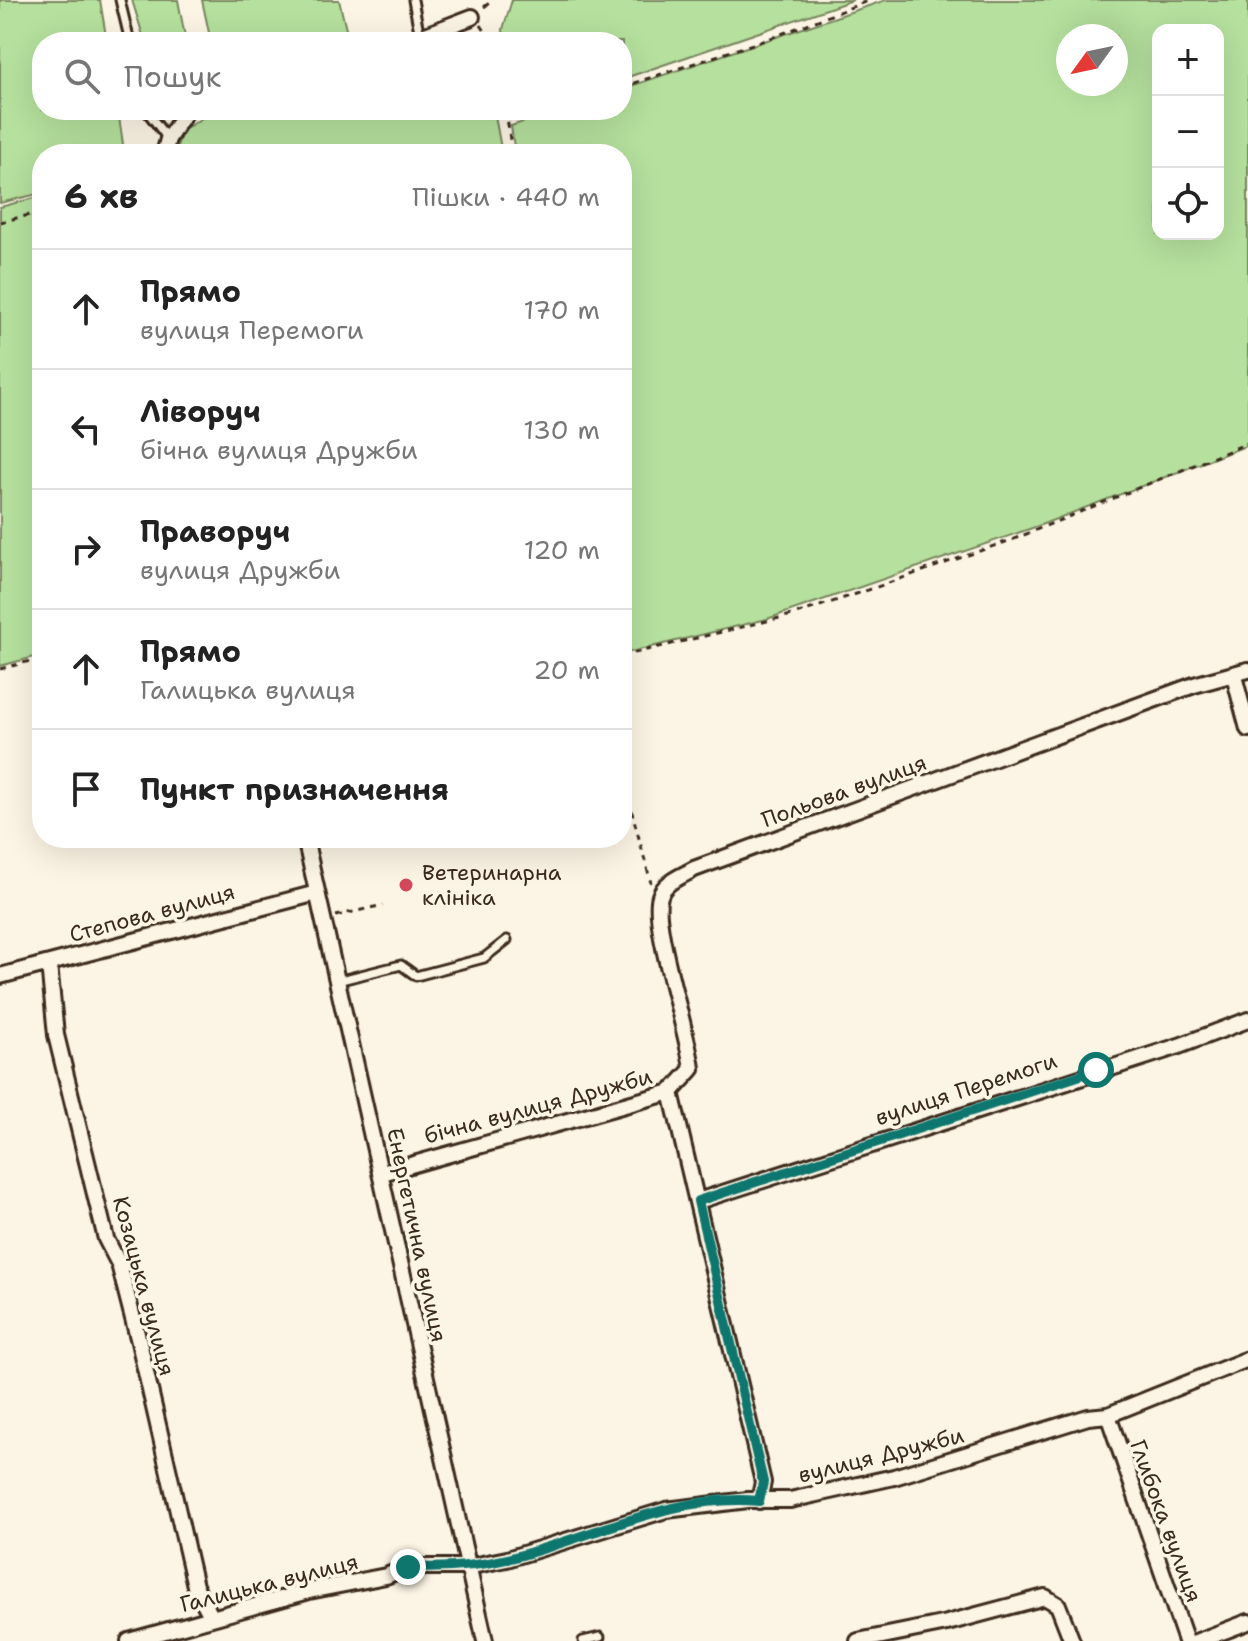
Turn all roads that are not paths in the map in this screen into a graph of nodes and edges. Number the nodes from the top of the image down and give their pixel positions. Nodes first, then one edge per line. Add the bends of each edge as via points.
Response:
1 (120, 0) edge
2 (413, 0) edge
3 (472, 17) dead end
4 (128, 32) edge
5 (413, 32) edge
6 (432, 32) edge
7 (154, 120) edge
8 (180, 120) edge
9 (168, 139) junction
10 (167, 144) edge
11 (1241, 673) edge
12 (1248, 729) edge
13 (307, 848) edge
14 (317, 893) junction
15 (507, 940) dead end
16 (49, 964) junction
17 (0, 976) edge
18 (337, 981) junction
19 (1248, 1020) edge
20 (671, 1092) junction
21 (382, 1173) junction
22 (698, 1201) junction
23 (1248, 1359) edge
24 (1108, 1415) junction
25 (759, 1501) junction
26 (467, 1567) junction
27 (211, 1616) junction
28 (1248, 1622) edge
29 (600, 1637) dead end
30 (129, 1641) edge
31 (485, 1641) edge
32 (583, 1641) edge
33 (858, 1641) edge
34 (1072, 1641) edge
35 (1186, 1641) edge
36 (1198, 1641) edge

1 - 4 lane
2 - 5 lane
3 - 6 street
7 - 9 lane
8 - 9 street
9 - 10 street
11 - 12 street
11 - 20 street, Польова вулиця via 1194,685 670,882 660,896 660,929 692,1069
13 - 14 street, Енергетична вулиця
14 - 16 street, Степова вулиця
14 - 18 street, Енергетична вулиця
15 - 18 lane via 484,958 416,976 401,965
16 - 17 street, Степова вулиця
16 - 27 street, Козацька вулиця via 56,1035 106,1239 119,1264 195,1586
18 - 21 street, Енергетична вулиця
19 - 22 street, вулиця Перемоги
20 - 21 street, бічна вулиця Дружби
20 - 22 street, бічна вулиця Дружби
21 - 26 street, Енергетична вулиця
22 - 25 street, бічна вулиця Дружби via 763,1482
23 - 24 street, вулиця Дружби
24 - 25 street, вулиця Дружби via 894,1477 790,1500
24 - 35 street, Глибока вулиця
25 - 26 street, вулиця Дружби via 666,1510
26 - 27 street, Галицька вулиця via 408,1567
26 - 31 street, Енергетична вулиця
27 - 30 street, Галицька вулиця
28 - 36 street
29 - 32 lane
33 - 34 street via 1045,1597 1058,1605

